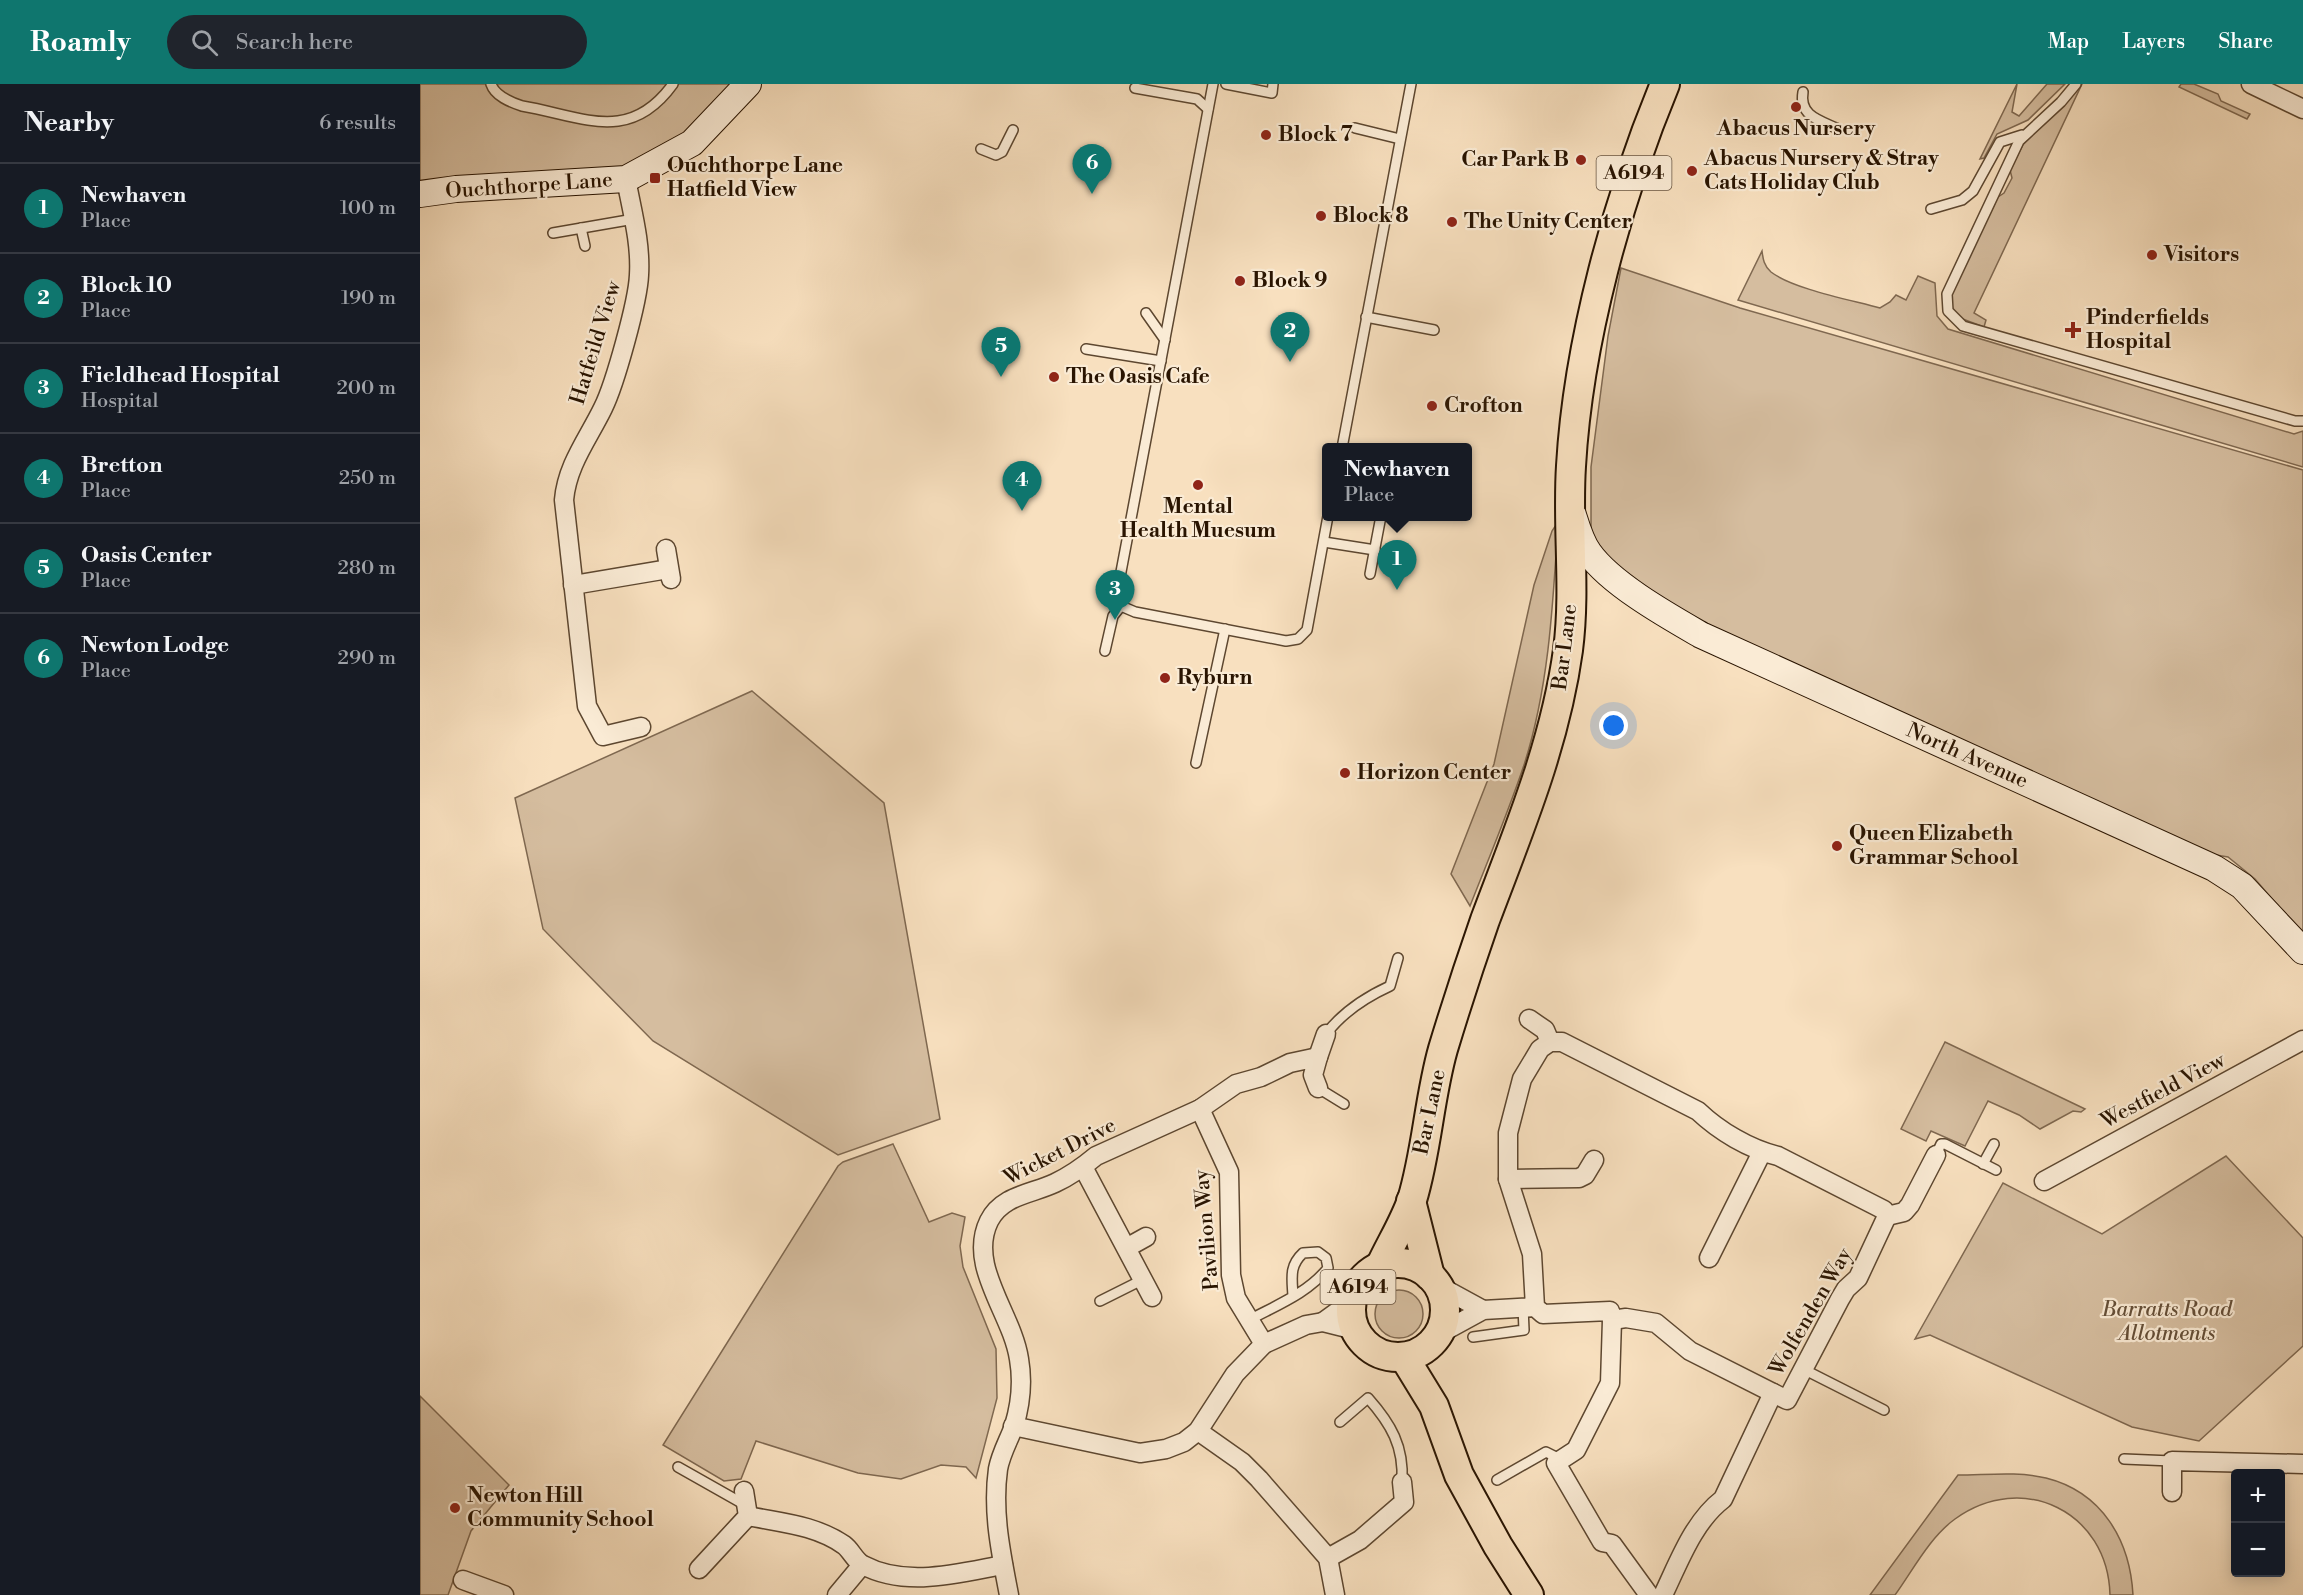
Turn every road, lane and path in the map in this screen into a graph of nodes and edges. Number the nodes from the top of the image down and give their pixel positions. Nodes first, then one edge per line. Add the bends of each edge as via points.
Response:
1 (491, 84) edge
2 (673, 84) edge
3 (748, 84) edge
4 (1213, 84) edge
5 (1226, 84) edge
6 (1273, 84) edge
7 (1411, 84) edge
8 (1665, 84) edge
9 (2076, 84) edge
10 (2251, 84) edge
11 (1135, 88) dead end
12 (1803, 92) dead end
13 (1208, 109) junction
14 (2303, 109) edge
15 (1355, 128) dead end
16 (1836, 128) dead end
17 (1013, 130) dead end
18 (2026, 134) junction
19 (1400, 140) junction
20 (981, 149) dead end
21 (626, 180) junction
22 (420, 195) edge
23 (1931, 209) dead end
24 (634, 219) junction
25 (581, 228) junction
26 (553, 233) dead end
27 (585, 246) dead end
28 (1146, 313) dead end
29 (1366, 317) junction
30 (1434, 330) dead end
31 (1165, 340) junction
32 (1086, 349) dead end
33 (1161, 361) junction
34 (2303, 421) edge
35 (1342, 443) edge
36 (1572, 514) junction
37 (1328, 521) edge
38 (1380, 521) edge
39 (1324, 542) junction
40 (666, 549) dead end
41 (1375, 550) junction
42 (1370, 574) dead end
43 (1617, 579) junction
44 (573, 585) junction
45 (1572, 589) junction
46 (1121, 606) junction
47 (1225, 629) junction
48 (1105, 651) dead end
49 (641, 727) dead end
50 (1196, 763) dead end
51 (2303, 951) edge
52 (1398, 958) dead end
53 (1529, 1019) dead end
54 (1326, 1034) joint
55 (2303, 1041) edge
56 (1550, 1042) junction
57 (1318, 1057) junction
58 (1318, 1088) joint
59 (1344, 1104) dead end
60 (1200, 1109) junction
61 (1994, 1144) dead end
62 (1762, 1152) junction
63 (1936, 1155) joint
64 (1594, 1160) dead end
65 (1983, 1164) junction
66 (1083, 1167) junction
67 (1996, 1170) dead end
68 (1508, 1179) junction
69 (2044, 1181) dead end
70 (1411, 1201) junction
71 (1887, 1216) junction
72 (1146, 1237) dead end
73 (1128, 1247) junction
74 (1709, 1258) dead end
75 (1380, 1267) junction
76 (1144, 1279) junction
77 (1435, 1281) junction
78 (1293, 1296) junction
79 (1152, 1297) dead end
80 (1100, 1301) dead end
81 (1352, 1301) junction
82 (1529, 1307) junction
83 (1483, 1310) junction
84 (1249, 1320) junction
85 (1612, 1320) junction
86 (1323, 1322) junction
87 (1355, 1330) junction
88 (1473, 1337) dead end
89 (1436, 1338) junction
90 (1263, 1344) junction
91 (1404, 1357) junction
92 (1803, 1369) junction
93 (1773, 1393) junction
94 (1434, 1406) junction
95 (1884, 1410) dead end
96 (1340, 1422) dead end
97 (1013, 1426) junction
98 (1198, 1431) junction
99 (2124, 1459) dead end
100 (1562, 1460) junction
101 (2172, 1461) junction
102 (2303, 1464) edge
103 (678, 1467) dead end
104 (1497, 1480) dead end
105 (1402, 1482) joint
106 (2172, 1492) dead end
107 (746, 1504) junction
108 (1328, 1558) junction
109 (862, 1565) junction
110 (1003, 1565) junction
111 (699, 1569) dead end
112 (463, 1580) dead end
113 (504, 1595) edge
114 (837, 1595) edge
115 (1009, 1595) edge
116 (1335, 1595) edge
117 (1529, 1595) edge
118 (1652, 1595) edge

1 - 2 lane via 509,102 610,124 647,112
3 - 21 street, Ouchthorpe Lane via 692,143
4 - 13 lane
5 - 6 lane via 1272,93
7 - 19 lane
8 - 36 main road, Bar Lane / A6194 via 1625,201 1587,343 1571,466
9 - 18 lane
10 - 14 street
11 - 13 lane via 1197,99
12 - 16 lane via 1804,110
13 - 31 lane
15 - 19 lane
17 - 20 lane via 1002,152 996,155
18 - 23 lane via 2000,142 1973,191 1962,200
18 - 34 lane via 2019,141 1947,294 1948,311 1955,320 2295,422
19 - 29 lane
21 - 22 street, Ouchthorpe Lane via 456,189
21 - 24 street, Hatfeild View
24 - 25 lane
24 - 44 street, Hatfeild View via 639,278 624,340 604,406 566,483 564,500
25 - 26 lane
25 - 27 lane
28 - 31 lane
29 - 30 lane
29 - 35 lane
31 - 33 lane
32 - 33 lane
33 - 46 lane via 1117,593
36 - 43 street, North Avenue via 1589,553
36 - 45 main road, Bar Lane / A6194
37 - 39 lane
38 - 41 lane
39 - 41 lane
39 - 47 lane via 1307,630 1298,639
40 - 44 street via 670,575
41 - 42 lane
43 - 45 street via 1592,578
43 - 51 street, North Avenue via 1701,635 2214,868 2242,886
44 - 49 street, Hatfeild View via 587,706 603,736
45 - 70 main road, Bar Lane / A6194 via 1568,649 1555,719 1528,811 1484,923 1442,1053
46 - 47 lane
46 - 48 lane via 1111,623
47 - 50 lane
52 - 54 lane via 1390,986 1373,993 1336,1020
53 - 56 street via 1545,1030
54 - 57 street
55 - 69 street, Westfield View
56 - 62 street via 1562,1042 1698,1111 1712,1125
56 - 68 street via 1540,1048 1522,1079 1509,1133
57 - 58 street via 1313,1075
57 - 60 street, Wicket Drive via 1290,1063 1236,1084
58 - 59 lane
60 - 66 street, Wicket Drive via 1096,1156
60 - 84 street, Pavilion Way via 1228,1172 1231,1275 1236,1298
61 - 65 lane
62 - 71 street via 1778,1156 1884,1210
62 - 74 street
63 - 65 lane via 1941,1144 1945,1144
63 - 71 street via 1910,1205 1904,1212
64 - 68 street via 1579,1178
65 - 67 lane
66 - 73 street
66 - 97 street, Wicket Drive via 1053,1184 1015,1196 991,1218 983,1236 983,1262 1019,1356 1023,1386
68 - 82 street via 1532,1254
70 - 75 main road, Bar Lane / A6194
70 - 77 main road, Bar Lane / A6194
71 - 92 street, Wolfenden Way via 1858,1278 1846,1289
72 - 73 street
73 - 76 street
75 - 77 main road, A6194 via 1407,1264
75 - 81 main road, A6194 via 1363,1280
76 - 79 street
76 - 80 lane
77 - 83 street
77 - 89 main road, A6194 via 1445,1312
78 - 78 lane via 1316,1282 1328,1268 1326,1258 1318,1252 1303,1253 1293,1266
78 - 84 lane
81 - 86 street
81 - 87 main road, A6194
82 - 83 street, Wolfenden Way
82 - 85 street, Wolfenden Way via 1543,1314 1610,1311
82 - 88 lane via 1524,1330
83 - 89 street, Wolfenden Way
84 - 90 street, Pavilion Way
85 - 93 street, Wolfenden Way via 1656,1323 1690,1351
85 - 100 street via 1610,1383 1576,1450
86 - 87 street
86 - 90 street via 1306,1325
87 - 91 main road, A6194 via 1375,1351 1389,1357
89 - 91 main road via 1421,1352
89 - 94 main road, A6194
90 - 98 street via 1235,1374
91 - 94 main road, A6194
92 - 93 street, Wolfenden Way via 1787,1400
92 - 95 lane
93 - 118 street via 1723,1499 1700,1522
94 - 117 main road, A6194 via 1460,1475
96 - 105 lane via 1368,1398 1395,1435 1402,1453
97 - 98 street via 1140,1453 1166,1449
97 - 110 street, Wicket Drive via 998,1471 996,1534
98 - 108 street via 1242,1462
99 - 101 lane
100 - 104 lane via 1546,1452
100 - 118 street via 1556,1463 1602,1542 1612,1544
101 - 102 street
101 - 106 street
103 - 107 lane
105 - 108 street via 1404,1502 1360,1540
107 - 109 street via 816,1529 846,1546
107 - 111 street
108 - 116 street
109 - 110 street via 931,1578
109 - 114 street
110 - 115 street, Wicket Drive
112 - 113 street

